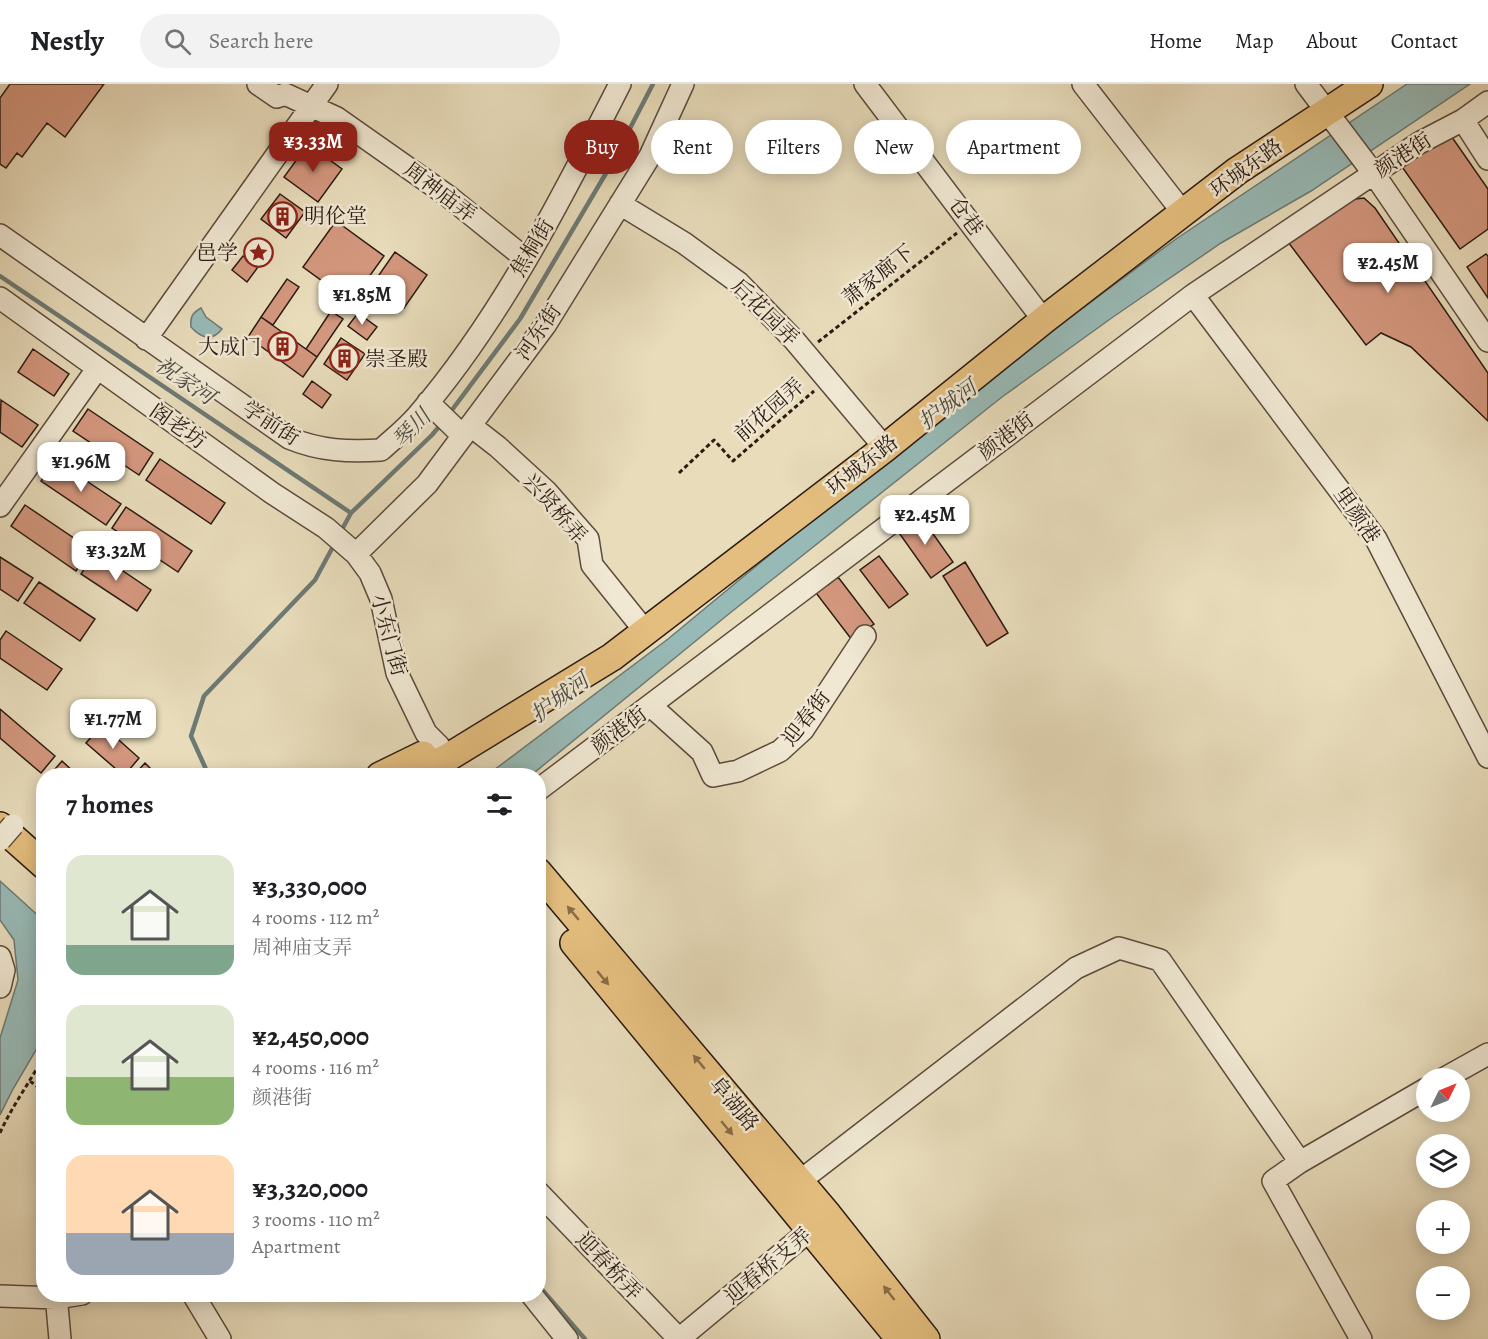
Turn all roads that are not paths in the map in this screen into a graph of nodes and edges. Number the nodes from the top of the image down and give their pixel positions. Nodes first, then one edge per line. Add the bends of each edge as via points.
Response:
1 (258, 84) edge
2 (327, 84) edge
3 (620, 84) edge
4 (682, 84) edge
5 (865, 84) edge
6 (1083, 84) edge
7 (1289, 84) edge
8 (1340, 84) edge
9 (1369, 84) edge
10 (1488, 102) edge
11 (311, 105) junction
12 (1321, 112) edge
13 (1463, 120) junction
14 (1488, 159) edge
15 (1374, 174) junction
16 (620, 204) junction
17 (1180, 208) junction
18 (0, 235) edge
19 (526, 259) junction
20 (1193, 295) junction
21 (0, 298) edge
22 (1040, 314) junction
23 (146, 339) junction
24 (1488, 341) edge
25 (97, 369) junction
26 (428, 402) junction
27 (467, 431) junction
28 (880, 442) junction
29 (0, 506) edge
30 (351, 550) junction
31 (641, 626) junction
32 (865, 636) dead end
33 (651, 706) junction
34 (1488, 757) edge
35 (434, 760) edge
36 (407, 768) edge
37 (546, 784) edge
38 (4, 827) edge
39 (36, 844) edge
40 (36, 857) edge
41 (546, 881) edge
42 (546, 909) edge
43 (0, 957) edge
44 (0, 987) edge
45 (1488, 1054) edge
46 (1463, 1068) edge
47 (1416, 1095) edge
48 (1300, 1162) junction
49 (800, 1181) junction
50 (546, 1200) edge
51 (820, 1222) junction
52 (0, 1296) edge
53 (36, 1296) edge
54 (57, 1302) edge
55 (198, 1302) edge
56 (537, 1302) edge
57 (60, 1339) edge
58 (220, 1339) edge
59 (567, 1339) edge
60 (679, 1339) edge
61 (900, 1339) edge
62 (926, 1339) edge
63 (1362, 1339) edge

1 - 11 street, 周神庙弄 via 277,97 285,94
2 - 11 street
3 - 19 street, 焦桐街
4 - 16 street, 河东街 via 650,156
5 - 22 street, 仓巷
6 - 17 street
7 - 12 street
8 - 12 main road, 环城东路
9 - 12 main road, 环城东路
10 - 13 street, 颜港街
11 - 19 street, 周神庙弄 via 337,118 448,196
11 - 23 street
12 - 15 street
12 - 17 main road, 环城东路
13 - 14 street
13 - 15 street, 颜港街 via 1419,143
15 - 20 street, 颜港街
15 - 24 street
16 - 27 street, 河东街 via 546,324
16 - 28 street, 后花园弄 via 739,283
17 - 22 main road, 环城东路
18 - 23 street, 学前街
19 - 26 street, 焦桐街 via 468,353
20 - 33 street, 颜港街
20 - 34 street, 里颜港 via 1376,539
21 - 25 street, 阁老坊
22 - 28 main road, 环城东路
23 - 26 street, 学前街 via 289,438 307,446 350,452 381,450
25 - 29 street
25 - 30 street, 阁老坊 via 326,528
26 - 27 street, 兴贤桥弄
27 - 30 street, 河东街 via 427,484
27 - 31 street, 兴贤桥弄 via 546,491 588,539 592,566
28 - 31 main road, 环城东路
30 - 35 street, 小东门街 via 370,573 381,599 397,673
31 - 35 main road, 环城东路 via 612,657
32 - 33 street, 迎春街 via 803,730 780,751 738,771 713,776 702,752
33 - 37 street, 颜港街
35 - 36 main road, 环城东路
38 - 39 main road
38 - 40 main road
49 -> 41 main road, 阜湖路
42 -> 51 main road, 阜湖路
43 - 44 street via 4,970
45 - 46 street
47 - 48 street
48 - 49 street via 1160,960 1119,948 1076,968
48 - 63 street via 1273,1181
49 - 51 main road, 阜湖路
50 - 60 street, 迎春桥弄
51 - 60 street, 迎春桥支弄
51 - 61 main road, 阜湖路
62 -> 51 main road, 阜湖路
52 - 53 street
54 - 57 street
55 - 58 street
56 - 59 street

